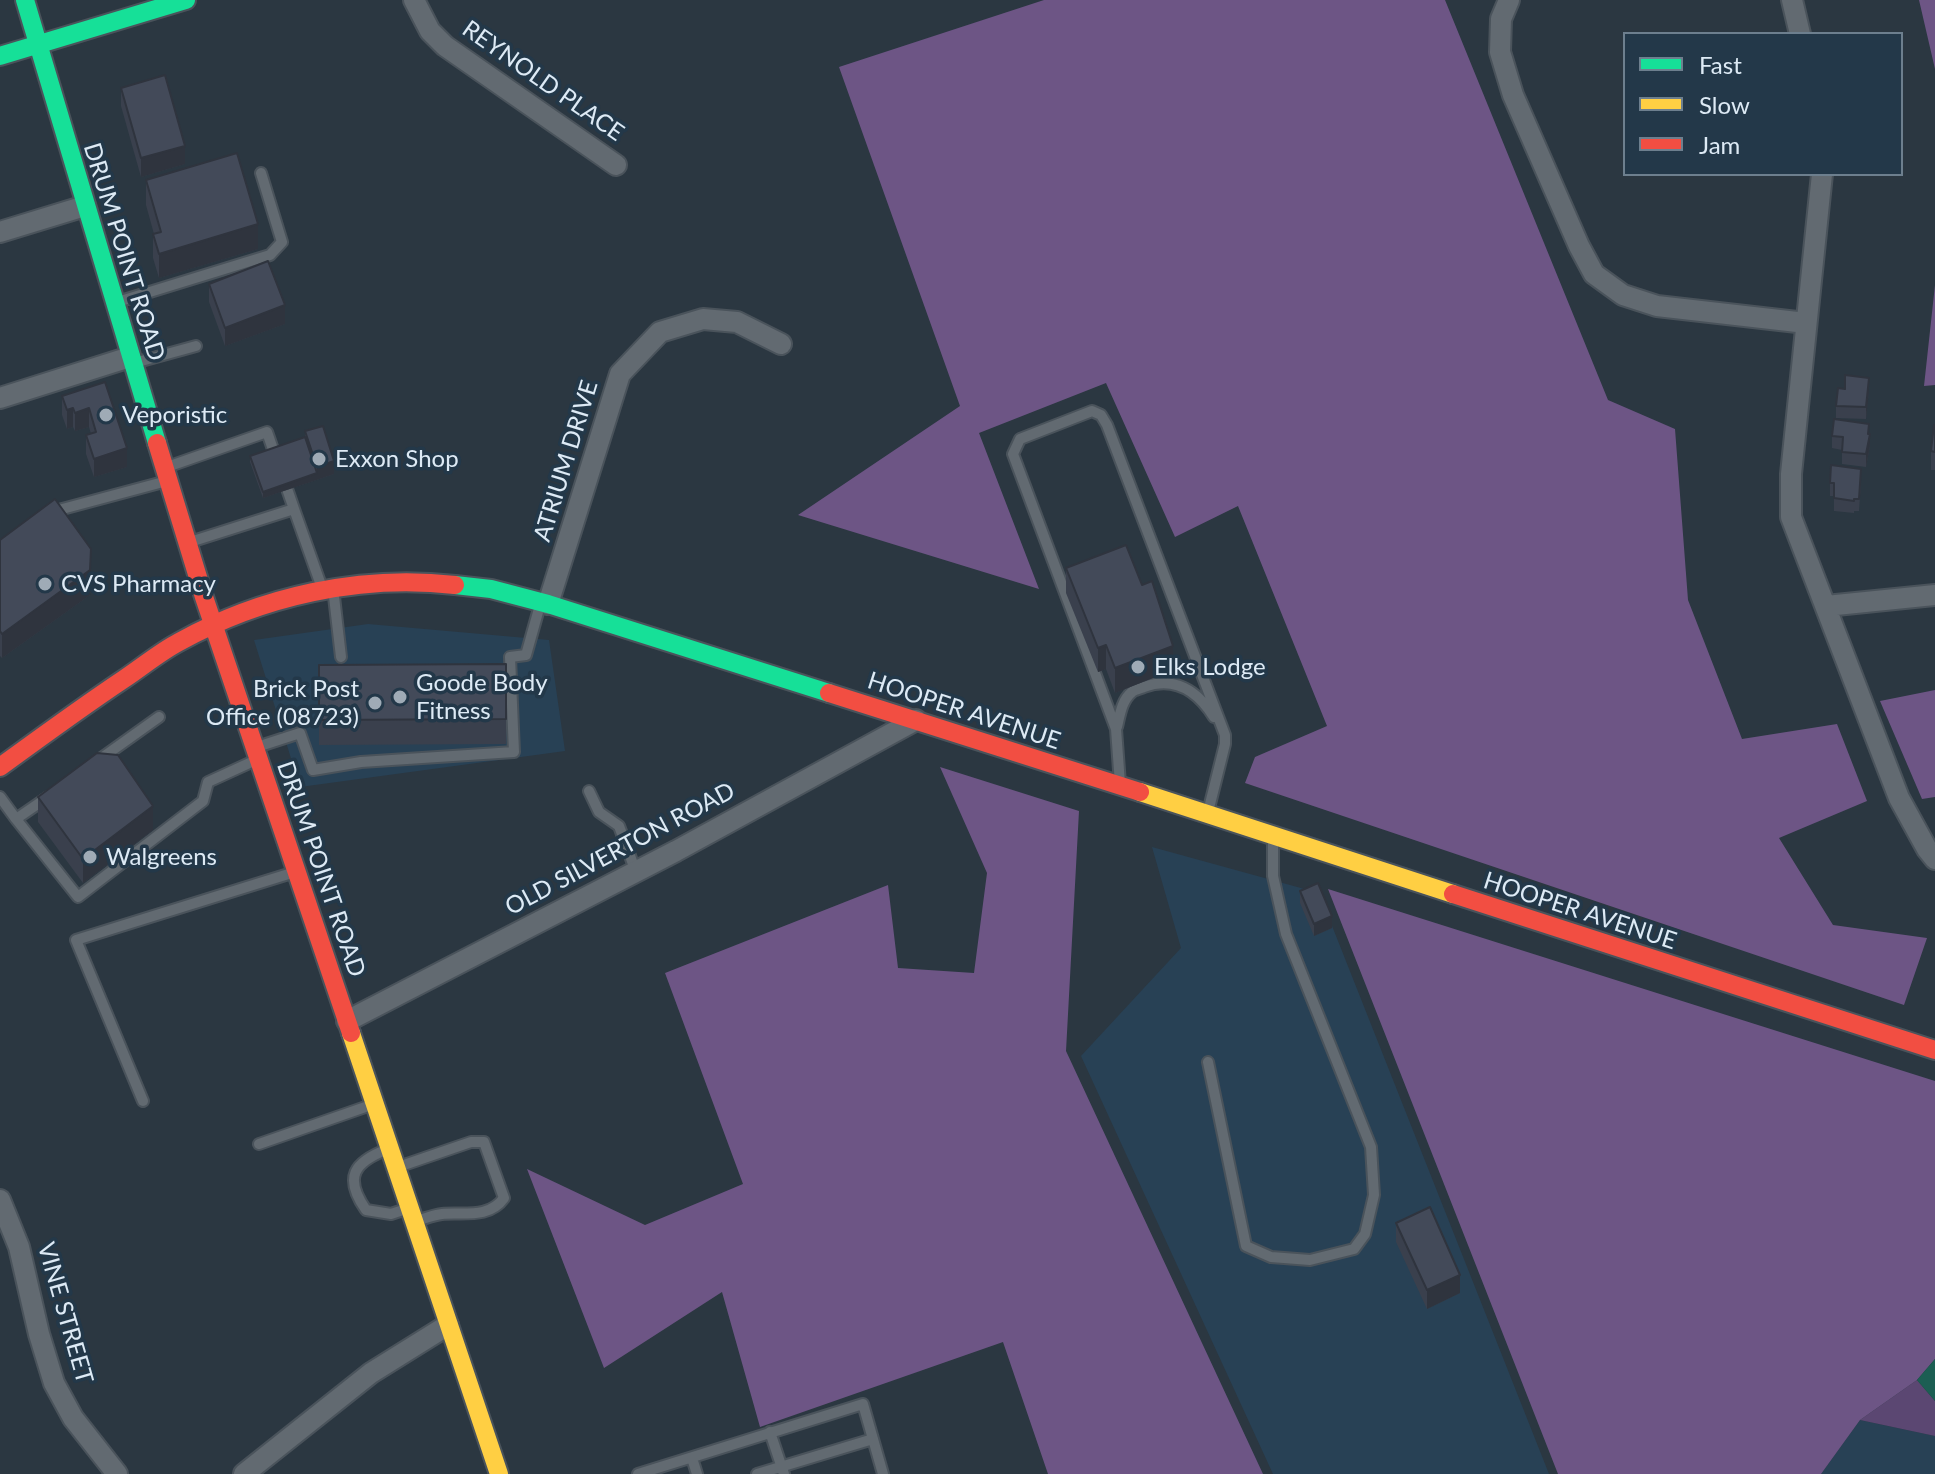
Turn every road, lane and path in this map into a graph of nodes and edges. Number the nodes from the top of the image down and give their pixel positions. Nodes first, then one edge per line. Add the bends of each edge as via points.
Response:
1 (25, 0) edge
2 (186, 0) edge
3 (414, 0) edge
4 (1509, 0) edge
5 (1792, 0) edge
6 (1800, 32) edge
7 (39, 45) junction
8 (0, 56) edge
9 (616, 165) dead end
10 (261, 173) dead end
11 (1822, 176) edge
12 (85, 206) junction
13 (0, 232) edge
14 (114, 304) junction
15 (1806, 323) junction
16 (781, 344) dead end
17 (196, 346) dead end
18 (131, 360) junction
19 (0, 398) edge
20 (167, 474) junction
21 (294, 509) junction
22 (39, 521) edge
23 (188, 542) junction
24 (328, 588) junction
25 (1935, 595) edge
26 (545, 603) junction
27 (1826, 606) junction
28 (214, 624) junction
29 (341, 657) dead end
30 (159, 717) dead end
31 (916, 720) junction
32 (1116, 729) junction
33 (1225, 735) junction
34 (257, 753) junction
35 (0, 767) edge
36 (81, 773) edge
37 (1120, 786) junction
38 (55, 791) edge
39 (589, 791) dead end
40 (0, 797) edge
41 (1207, 814) junction
42 (16, 819) junction
43 (1273, 835) junction
44 (1935, 859) edge
45 (297, 872) junction
46 (636, 872) junction
47 (347, 1021) junction
48 (1935, 1050) edge
49 (1208, 1062) dead end
50 (143, 1101) dead end
51 (375, 1104) junction
52 (259, 1144) dead end
53 (390, 1148) junction
54 (396, 1167) junction
55 (0, 1200) edge
56 (412, 1215) junction
57 (448, 1325) junction
58 (770, 1432) junction
59 (873, 1439) junction
60 (692, 1458) junction
61 (782, 1470) edge
62 (117, 1474) edge
63 (244, 1474) edge
64 (499, 1474) edge
65 (638, 1474) edge
66 (697, 1474) edge
67 (757, 1474) edge
68 (883, 1474) edge

1 - 7 main road, DRUM POINT ROAD
2 - 7 main road
3 - 9 street, REYNOLD PLACE via 430,31 445,46
4 - 15 street via 1501,19 1500,52 1594,274 1623,295 1657,306
5 - 6 street
7 - 8 main road
7 - 12 main road, DRUM POINT ROAD
10 - 14 lane via 282,242 276,251
11 - 15 street
12 - 13 street
12 - 14 main road, DRUM POINT ROAD
14 - 18 main road, DRUM POINT ROAD
15 - 27 street via 1791,517
16 - 26 street, ATRIUM DRIVE via 737,322 703,319 660,332 620,374
17 - 18 lane
18 - 19 street
18 - 20 main road, DRUM POINT ROAD
20 - 21 lane via 267,432
20 - 22 lane via 50,512
20 - 23 main road, DRUM POINT ROAD
21 - 23 lane
21 - 24 lane
23 - 28 main road, DRUM POINT ROAD
24 - 26 main road, HOOPER AVENUE via 431,582
24 - 28 main road, HOOPER AVENUE
24 - 29 lane
25 - 27 street
26 - 31 main road, HOOPER AVENUE
26 - 34 lane via 526,655 510,657 514,752 313,770 300,733
27 - 44 street via 1899,798
28 - 34 main road, DRUM POINT ROAD
28 - 35 main road, HOOPER AVENUE via 166,650
30 - 36 lane
31 - 37 main road, HOOPER AVENUE
31 - 46 street, OLD SILVERTON ROAD
32 - 33 lane via 1122,705 1133,691 1159,682 1193,692
32 - 33 lane via 1013,454 1020,439 1092,411 1107,425
32 - 37 lane
33 - 41 lane
34 - 42 lane via 208,782 203,801 78,897
34 - 45 main road, DRUM POINT ROAD
37 - 41 main road, HOOPER AVENUE
38 - 42 lane
39 - 46 lane via 599,812 619,826
40 - 42 lane
41 - 43 main road, HOOPER AVENUE
43 - 48 main road, HOOPER AVENUE
43 - 49 lane via 1273,876 1286,934 1371,1147 1374,1195 1365,1234 1354,1249 1310,1260 1271,1257 1246,1246
45 - 47 main road, DRUM POINT ROAD
45 - 50 lane via 76,940
46 - 47 street, OLD SILVERTON ROAD
47 - 51 main road, DRUM POINT ROAD
51 - 52 lane
51 - 53 main road, DRUM POINT ROAD
53 - 54 main road, DRUM POINT ROAD
53 - 56 lane via 356,1167 358,1198 366,1210
54 - 56 main road, DRUM POINT ROAD
54 - 56 lane via 484,1142 504,1198 475,1214
55 - 62 street, VINE STREET via 19,1247 54,1383 73,1418
56 - 57 main road, DRUM POINT ROAD
57 - 63 street via 371,1373
57 - 64 main road, DRUM POINT ROAD
58 - 59 lane via 863,1404
58 - 60 lane
58 - 61 lane
59 - 61 lane
59 - 68 lane
60 - 65 lane
60 - 66 lane
61 - 67 lane

